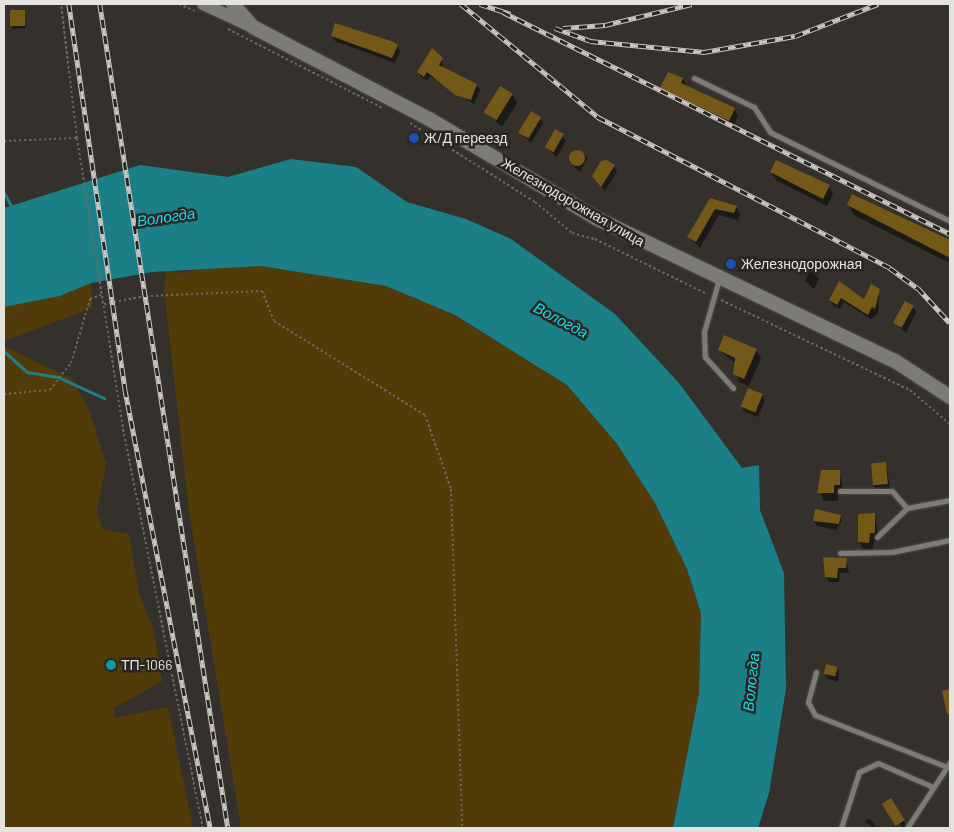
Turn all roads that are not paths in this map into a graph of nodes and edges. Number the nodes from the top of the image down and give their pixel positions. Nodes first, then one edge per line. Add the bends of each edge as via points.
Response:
1 (233, 4) edge
2 (202, 9) edge
3 (253, 27) junction
4 (694, 78) dead end
5 (950, 221) edge
6 (719, 279) junction
7 (733, 388) dead end
8 (949, 394) edge
9 (840, 491) dead end
10 (950, 500) edge
11 (907, 508) junction
12 (877, 536) dead end
13 (950, 540) edge
14 (840, 553) dead end
15 (816, 672) dead end
16 (949, 764) edge
17 (934, 787) junction
18 (841, 828) edge
19 (907, 828) edge

1 - 3 main road
2 - 3 street, Железнодорожная улица
3 - 6 main road, Железнодорожная улица via 431,120 598,219
4 - 5 lane via 754,107 770,132
6 - 7 lane via 704,332 705,357
6 - 8 main road, Железнодорожная улица via 894,361
9 - 11 lane via 892,490
10 - 11 lane
11 - 12 lane
13 - 14 lane via 892,552
15 - 16 lane via 808,702 815,716
16 - 17 lane
17 - 18 lane via 878,762 858,772
17 - 19 lane

